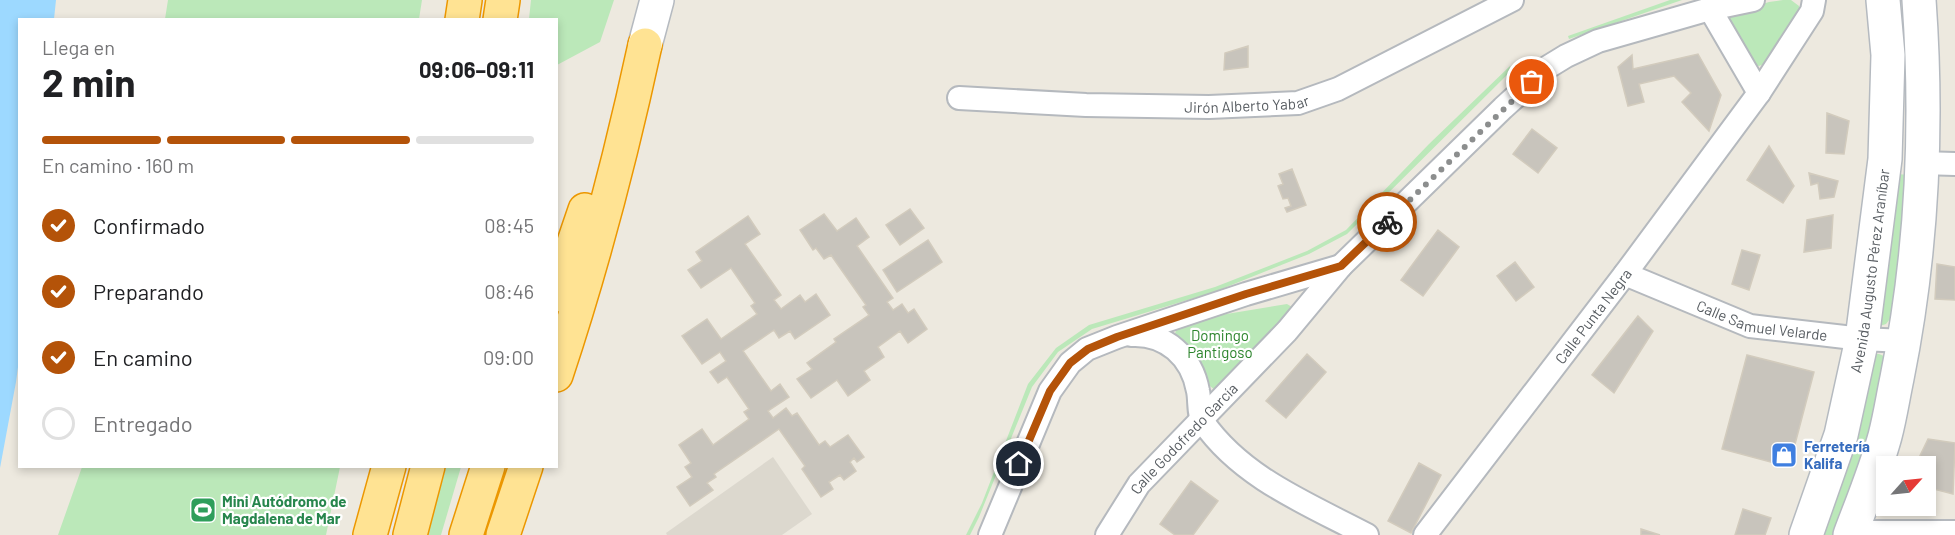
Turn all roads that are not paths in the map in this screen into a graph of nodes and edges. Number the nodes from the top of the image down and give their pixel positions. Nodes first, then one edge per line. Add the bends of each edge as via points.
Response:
1 (465, 0) edge
2 (503, 0) edge
3 (657, 0) edge
4 (1512, 0) edge
5 (1753, 0) edge
6 (1814, 0) edge
7 (1882, 0) edge
8 (1919, 0) edge
9 (1710, 9) junction
10 (462, 18) edge
11 (500, 18) edge
12 (645, 45) junction
13 (1759, 93) junction
14 (959, 99) dead end
15 (1921, 163) junction
16 (1955, 164) edge
17 (572, 244) junction
18 (1341, 266) junction
19 (558, 271) edge
20 (1625, 274) junction
21 (558, 289) edge
22 (1124, 336) junction
23 (1862, 339) junction
24 (1904, 341) junction
25 (558, 369) edge
26 (1201, 418) junction
27 (388, 468) edge
28 (427, 468) edge
29 (487, 468) edge
30 (504, 468) edge
31 (525, 468) edge
32 (1955, 532) edge
33 (1850, 534) edge
34 (370, 535) edge
35 (410, 535) edge
36 (466, 535) edge
37 (484, 535) edge
38 (503, 535) edge
39 (990, 535) edge
40 (1107, 535) edge
41 (1367, 535) edge
42 (1425, 535) edge
43 (1806, 535) edge

1 - 10 highway
2 - 11 highway
3 - 12 main road
4 - 14 street, Jirón Alberto Yabar via 1338,89 1298,103 1209,108
5 - 9 street, Calle Godofredo García
6 - 13 street, Calle Punta Negra via 1812,11
7 - 23 main road, Avenida Augusto Pérez Araníbar via 1888,55 1885,159
8 - 15 main road via 1924,63
9 - 13 street
9 - 18 street, Calle Godofredo García via 1598,41 1548,67
12 - 17 highway
12 - 25 highway via 626,133
13 - 20 street, Calle Punta Negra
15 - 16 street
15 - 24 main road via 1914,276
17 - 19 highway
17 - 21 highway
18 - 22 street
18 - 26 street, Calle Godofredo García via 1287,331
20 - 23 street, Calle Samuel Velarde via 1750,326
20 - 42 street, Calle Punta Negra
22 - 26 street via 1154,337 1177,350 1196,380
22 - 39 street via 1088,349 1062,372 1050,391
23 - 24 street, Calle Samuel Velarde
23 - 43 main road, Avenida Augusto Pérez Araníbar via 1841,435
24 - 33 main road via 1885,436
26 - 40 street, Calle Godofredo García via 1139,484
26 - 41 street via 1217,441 1250,470
27 - 34 highway
28 - 35 highway
29 - 36 highway
30 - 37 highway
31 - 38 highway
32 - 33 street

